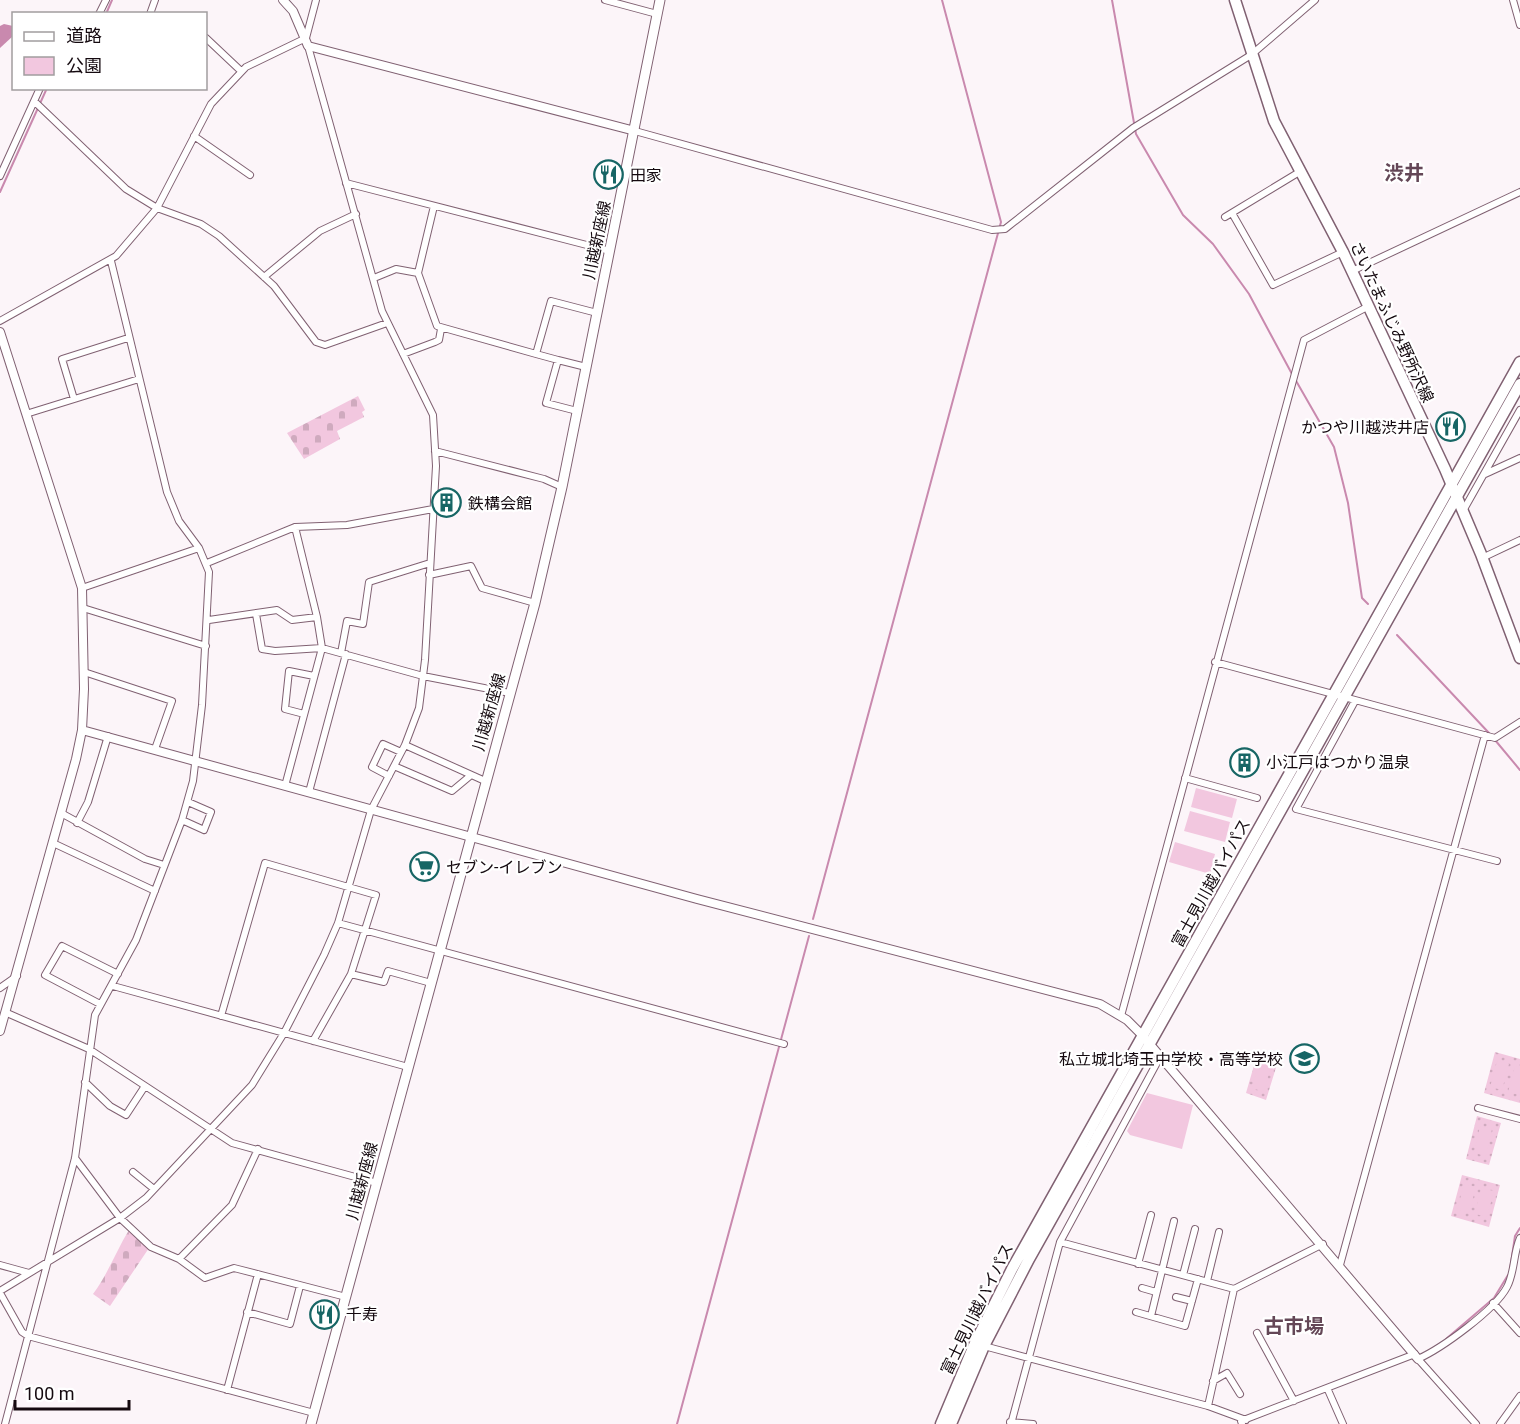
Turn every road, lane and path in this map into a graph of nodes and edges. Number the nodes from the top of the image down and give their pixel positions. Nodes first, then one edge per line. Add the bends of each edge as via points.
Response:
1 (283, 0) edge
2 (316, 0) edge
3 (605, 0) edge
4 (660, 0) edge
5 (1235, 0) edge
6 (1315, 0) edge
7 (1513, 0) edge
8 (657, 14) junction
9 (1520, 25) edge
10 (207, 39) edge
11 (307, 42) junction
12 (1251, 55) junction
13 (241, 71) junction
14 (39, 90) edge
15 (35, 102) junction
16 (635, 131) junction
17 (194, 136) junction
18 (1301, 171) junction
19 (250, 175) dead end
20 (0, 176) edge
21 (346, 183) junction
22 (1520, 192) edge
23 (434, 206) junction
24 (157, 208) junction
25 (1232, 213) junction
26 (356, 214) junction
27 (1225, 217) dead end
28 (610, 251) junction
29 (1343, 252) junction
30 (111, 261) junction
31 (1352, 271) junction
32 (418, 273) junction
33 (264, 277) junction
34 (374, 278) junction
35 (1369, 306) junction
36 (597, 313) junction
37 (0, 321) edge
38 (387, 323) junction
39 (441, 329) junction
40 (0, 332) edge
41 (128, 338) junction
42 (403, 354) junction
43 (536, 354) junction
44 (558, 360) junction
45 (1520, 362) edge
46 (586, 367) junction
47 (139, 379) junction
48 (1520, 384) edge
49 (74, 399) junction
50 (1520, 410) edge
51 (577, 411) junction
52 (26, 414) junction
53 (435, 451) junction
54 (1520, 458) edge
55 (1484, 474) junction
56 (1451, 483) junction
57 (562, 487) junction
58 (1458, 498) junction
59 (433, 509) junction
60 (1463, 512) junction
61 (295, 527) junction
62 (1520, 540) edge
63 (199, 548) junction
64 (1482, 558) junction
65 (207, 563) junction
66 (430, 563) junction
67 (429, 575) junction
68 (82, 588) junction
69 (535, 603) junction
70 (83, 608) junction
71 (256, 614) junction
72 (317, 617) junction
73 (208, 620) junction
74 (206, 646) junction
75 (322, 648) junction
76 (343, 653) junction
77 (1520, 658) edge
78 (1215, 662) junction
79 (84, 672) junction
80 (314, 676) junction
81 (423, 676) junction
82 (510, 693) junction
83 (1339, 696) junction
84 (1355, 701) junction
85 (304, 714) junction
86 (1520, 722) edge
87 (82, 730) junction
88 (1485, 735) junction
89 (108, 736) junction
90 (405, 745) junction
91 (156, 749) junction
92 (401, 752) junction
93 (196, 761) junction
94 (393, 766) junction
95 (389, 776) junction
96 (470, 776) junction
97 (1185, 778) junction
98 (485, 782) junction
99 (285, 786) junction
100 (309, 792) junction
101 (1257, 798) dead end
102 (188, 801) junction
103 (371, 810) junction
104 (61, 813) junction
105 (182, 820) junction
106 (77, 823) junction
107 (470, 837) junction
108 (53, 843) junction
109 (1455, 851) junction
110 (1497, 861) dead end
111 (164, 866) junction
112 (348, 887) junction
113 (155, 891) junction
114 (338, 923) junction
115 (364, 931) junction
116 (439, 951) junction
117 (118, 974) junction
118 (351, 974) junction
119 (17, 976) junction
120 (431, 983) junction
121 (113, 986) junction
122 (0, 988) edge
123 (100, 1004) junction
124 (7, 1013) junction
125 (221, 1016) junction
126 (1121, 1016) junction
127 (0, 1031) edge
128 (284, 1033) junction
129 (1142, 1035) junction
130 (313, 1041) junction
131 (784, 1044) dead end
132 (1150, 1046) junction
133 (89, 1049) junction
134 (1160, 1057) junction
135 (408, 1066) junction
136 (85, 1082) junction
137 (145, 1086) junction
138 (1478, 1108) dead end
139 (1520, 1119) edge
140 (212, 1129) junction
141 (258, 1149) junction
142 (75, 1158) junction
143 (133, 1172) dead end
144 (377, 1183) junction
145 (154, 1189) junction
146 (1152, 1215) dead end
147 (120, 1218) junction
148 (1174, 1221) dead end
149 (1195, 1228) dead end
150 (1219, 1232) dead end
151 (1520, 1238) edge
152 (1060, 1242) junction
153 (1323, 1244) junction
154 (179, 1259) junction
155 (46, 1263) junction
156 (0, 1264) edge
157 (1138, 1264) junction
158 (1340, 1265) junction
159 (1162, 1270) junction
160 (29, 1273) junction
161 (258, 1274) junction
162 (1183, 1275) junction
163 (1198, 1279) junction
164 (1207, 1281) junction
165 (300, 1286) junction
166 (1142, 1288) dead end
167 (1234, 1289) junction
168 (0, 1292) edge
169 (1156, 1292) junction
170 (346, 1297) junction
171 (1176, 1297) dead end
172 (1192, 1301) junction
173 (1493, 1304) junction
174 (247, 1312) junction
175 (1136, 1312) dead end
176 (1150, 1316) junction
177 (1257, 1333) dead end
178 (1520, 1333) edge
179 (28, 1336) junction
180 (984, 1346) junction
181 (1417, 1357) junction
182 (1029, 1358) junction
183 (1213, 1381) junction
184 (227, 1390) junction
185 (1328, 1390) junction
186 (1240, 1394) dead end
187 (1520, 1396) edge
188 (1294, 1401) junction
189 (1208, 1406) junction
190 (314, 1413) junction
191 (1244, 1422) edge
192 (1010, 1423) edge
193 (5, 1424) edge
194 (311, 1424) edge
195 (941, 1424) edge
196 (951, 1424) edge
197 (1033, 1424) edge
198 (1343, 1424) edge
199 (1476, 1424) edge
200 (1500, 1424) edge

1 - 11 street via 293,11
2 - 11 street
3 - 8 street
4 - 8 main road, 川越新座線
5 - 12 main road, さいたまふじみ野所沢線
6 - 12 street
7 - 9 street
8 - 16 main road, 川越新座線
10 - 13 street
11 - 13 street
11 - 16 street
11 - 21 street
12 - 16 street via 1133,128 1012,225 996,230
12 - 18 main road, さいたまふじみ野所沢線 via 1274,121
13 - 17 street via 211,104
14 - 15 street
15 - 20 street
15 - 24 street via 126,189
16 - 28 main road, 川越新座線
17 - 19 street
17 - 24 street
18 - 25 street
18 - 29 main road, さいたまふじみ野所沢線
21 - 23 street
21 - 26 street
22 - 31 street
23 - 28 street
23 - 32 street
24 - 30 street
24 - 33 street via 201,224
25 - 27 street
25 - 29 street via 1273,285
26 - 33 street via 327,225
26 - 34 street
28 - 36 main road, 川越新座線
29 - 31 main road, さいたまふじみ野所沢線
30 - 37 street
30 - 41 street
31 - 35 main road, さいたまふじみ野所沢線
32 - 34 street via 396,269
32 - 39 street
33 - 38 street via 321,345
34 - 38 street
35 - 56 main road, さいたまふじみ野所沢線
35 - 78 street via 1304,340
36 - 43 street via 551,300
36 - 46 main road, 川越新座線
38 - 42 street
39 - 42 street via 439,340
39 - 43 street
40 - 52 street
41 - 47 street
41 - 49 street via 62,359
42 - 53 street via 433,415
43 - 44 street
44 - 46 street
44 - 51 street via 546,403
45 - 56 main road, 富士見川越バイパス
46 - 51 main road, 川越新座線
47 - 49 street
47 - 63 street via 170,500 179,521
48 - 58 main road, 富士見川越バイパス
49 - 52 street
50 - 55 street
51 - 57 main road, 川越新座線
52 - 68 street
53 - 57 street
53 - 59 street
54 - 55 street
55 - 60 street
56 - 58 main road, さいたまふじみ野所沢線
56 - 83 main road, 富士見川越バイパス
57 - 69 main road, 川越新座線
58 - 60 main road, さいたまふじみ野所沢線
58 - 83 main road, 富士見川越バイパス
59 - 61 street via 347,525
59 - 66 street
60 - 64 main road, さいたまふじみ野所沢線
61 - 65 street
61 - 72 street
62 - 64 street
63 - 65 street
63 - 68 street
64 - 77 main road, さいたまふじみ野所沢線
65 - 73 street
66 - 67 street
66 - 76 street via 369,582 363,624 347,621
67 - 69 street via 471,566 482,588
67 - 81 street
68 - 70 street
69 - 82 main road, 川越新座線
70 - 74 street
70 - 79 street
71 - 72 street via 277,610 292,620
71 - 73 street
71 - 75 street via 262,649
72 - 75 street
73 - 74 street
74 - 93 street
75 - 76 street
75 - 80 street
76 - 81 street
76 - 100 street
78 - 83 street
78 - 97 street
79 - 87 street
79 - 91 street via 172,701
80 - 85 street
80 - 85 street via 289,671 285,709
81 - 82 street
81 - 90 street via 418,708
82 - 98 main road, 川越新座線
83 - 84 street
83 - 129 main road, 富士見川越バイパス
83 - 132 main road, 富士見川越バイパス
84 - 88 street
84 - 109 street via 1296,809
85 - 99 street
86 - 88 street via 1495,738
87 - 89 street
87 - 104 street
88 - 109 street
89 - 91 street
89 - 106 street via 88,802
90 - 92 street
90 - 96 street
91 - 93 street
92 - 94 street
92 - 95 street via 383,744 372,767
93 - 99 street
93 - 102 street
94 - 95 street
94 - 96 street via 452,791
95 - 103 street
96 - 98 street
97 - 101 street
97 - 126 street
98 - 107 main road, 川越新座線
99 - 100 street
100 - 103 street
102 - 105 street
102 - 105 street via 211,812 204,830
103 - 107 street
103 - 112 street
104 - 106 street
104 - 108 street
105 - 111 street
106 - 111 street
107 - 116 main road, 川越新座線
107 - 126 street via 1070,995 1100,1004
108 - 113 street
108 - 119 street
109 - 110 street
109 - 158 street
111 - 113 street
112 - 114 street
112 - 115 street via 376,895
112 - 125 street via 265,863
113 - 117 street
114 - 115 street
114 - 128 street
115 - 116 street
115 - 118 street
116 - 120 main road, 川越新座線
116 - 131 street
117 - 121 street
117 - 123 street via 62,946 45,975
118 - 120 street via 384,982 387,971
118 - 130 street
119 - 122 street
119 - 124 street
120 - 135 main road, 川越新座線
121 - 123 street
121 - 125 street
123 - 133 street
124 - 127 street
124 - 133 street
125 - 128 street
126 - 129 street
128 - 130 street
128 - 140 street via 252,1085
129 - 132 street
129 - 195 main road, 富士見川越バイパス via 989,1314
130 - 135 street
132 - 134 street
132 - 180 main road, 富士見川越バイパス
133 - 136 street
133 - 137 street
134 - 152 street
134 - 153 street
135 - 144 main road, 川越新座線
136 - 137 street via 110,1106 126,1115
136 - 142 street
137 - 140 street
138 - 139 street
140 - 141 street via 232,1143
140 - 145 street
141 - 144 street
141 - 154 street via 232,1205
142 - 147 street
142 - 155 street
143 - 145 street
144 - 170 main road, 川越新座線
145 - 147 street
146 - 157 street
147 - 154 street via 151,1247
147 - 155 street
148 - 159 street
149 - 162 street
150 - 164 street
151 - 173 street via 1508,1287
152 - 157 street
152 - 182 street
153 - 158 street
153 - 167 street
154 - 161 street via 205,1278 234,1268
155 - 160 street
155 - 179 street
156 - 160 street
157 - 159 street
158 - 181 street
159 - 162 street
159 - 169 street
160 - 168 street
161 - 165 street
161 - 174 street
162 - 163 street
163 - 164 street
163 - 172 street
164 - 167 street
165 - 170 street
165 - 174 street via 290,1324
166 - 169 street
167 - 183 street
168 - 179 street
169 - 176 street
170 - 190 main road, 川越新座線
171 - 172 street
172 - 176 street via 1185,1326
173 - 178 street
173 - 181 street via 1448,1344
174 - 184 street
175 - 176 street
177 - 188 street
179 - 184 street
179 - 193 street
180 - 182 street
180 - 196 main road, 富士見川越バイパス
181 - 185 street
181 - 199 street
182 - 189 street
182 - 192 street
183 - 186 street via 1227,1373
183 - 189 street
184 - 190 street
185 - 188 street
185 - 198 street
187 - 200 street
188 - 191 street
189 - 191 street
190 - 194 main road, 川越新座線
192 - 197 street

